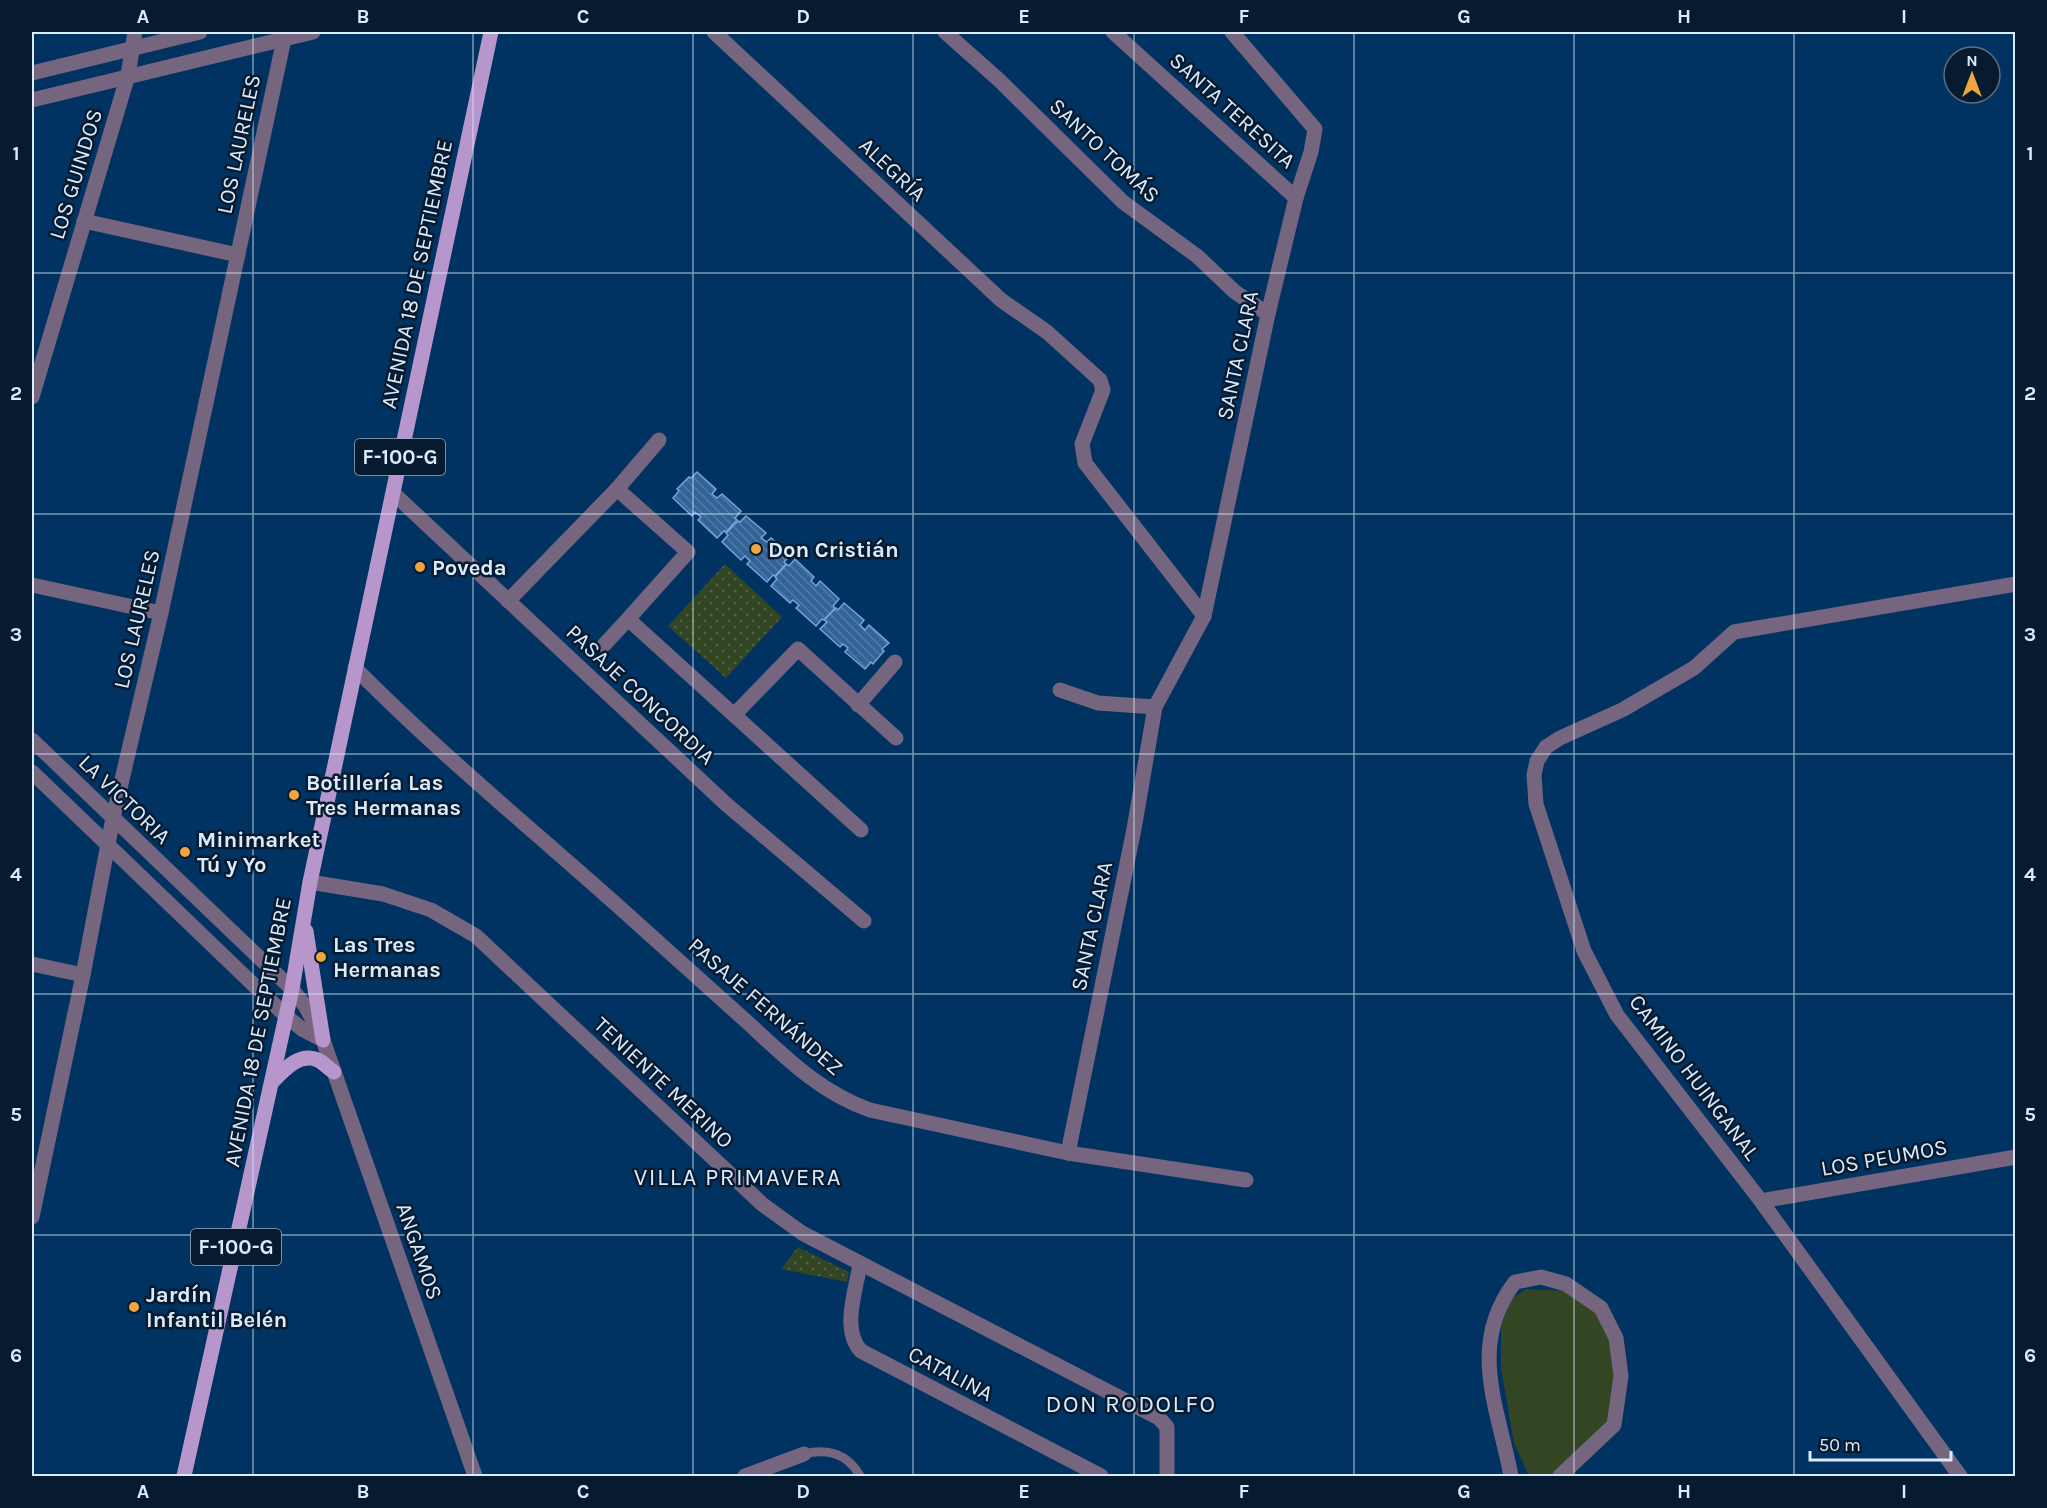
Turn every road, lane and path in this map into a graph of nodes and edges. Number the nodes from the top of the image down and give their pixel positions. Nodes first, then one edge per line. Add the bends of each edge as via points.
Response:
1 (135, 32) edge
2 (200, 32) edge
3 (313, 32) edge
4 (491, 32) edge
5 (714, 32) edge
6 (945, 32) edge
7 (1113, 32) edge
8 (1232, 32) edge
9 (284, 35) edge
10 (132, 49) junction
11 (32, 73) edge
12 (128, 75) junction
13 (32, 100) edge
14 (1296, 198) junction
15 (84, 221) junction
16 (238, 255) junction
17 (1268, 314) junction
18 (32, 397) edge
19 (659, 440) dead end
20 (617, 489) junction
21 (393, 493) junction
22 (2016, 584) edge
23 (32, 585) edge
24 (508, 601) junction
25 (161, 613) junction
26 (1204, 616) junction
27 (628, 619) junction
28 (604, 645) dead end
29 (895, 662) dead end
30 (355, 668) junction
31 (1060, 690) dead end
32 (858, 705) junction
33 (1155, 707) junction
34 (734, 715) junction
35 (896, 738) dead end
36 (32, 740) edge
37 (32, 772) edge
38 (113, 818) junction
39 (861, 830) dead end
40 (108, 846) junction
41 (310, 882) junction
42 (304, 917) junction
43 (864, 921) dead end
44 (32, 964) edge
45 (83, 975) junction
46 (292, 988) junction
47 (286, 1016) junction
48 (324, 1040) junction
49 (334, 1072) junction
50 (272, 1082) junction
51 (1068, 1153) junction
52 (2016, 1158) edge
53 (1246, 1180) dead end
54 (1761, 1201) junction
55 (32, 1217) edge
56 (860, 1264) junction
57 (804, 1454) joint
58 (184, 1476) edge
59 (475, 1476) edge
60 (745, 1476) edge
61 (860, 1476) edge
62 (1099, 1476) edge
63 (1167, 1476) edge
64 (1512, 1476) edge
65 (1560, 1476) edge
66 (1960, 1476) edge

1 - 10 street, LOS GUINDOS
2 - 10 street
3 - 9 street
4 - 21 main road, AVENIDA 18 DE SEPTIEMBRE / F-100-G
5 - 26 street, ALEGRÍA via 1001,300 1047,332 1100,380 1103,390 1082,444 1085,464
6 - 17 street, SANTO TOMÁS via 1123,202
7 - 14 street, SANTA TERESITA
8 - 14 street, SANTA CLARA via 1315,129
9 - 12 street
9 - 16 street, LOS LAURELES
10 - 11 street
10 - 12 street, LOS GUINDOS
12 - 13 street
12 - 15 street, LOS GUINDOS
14 - 17 street, SANTA CLARA
15 - 16 street
15 - 18 street, LOS GUINDOS
16 - 25 street, LOS LAURELES
17 - 26 street, SANTA CLARA
19 - 20 street
20 - 24 street
20 - 27 street via 688,552
21 - 24 street, PASAJE CONCORDIA
21 - 30 main road, AVENIDA 18 DE SEPTIEMBRE / F-100-G
22 - 54 street, CAMINO HUINGANAL via 1734,632 1694,668 1622,710 1560,738 1546,747 1537,761 1536,804 1584,951 1617,1015
23 - 25 street
24 - 43 street, PASAJE CONCORDIA via 726,804
25 - 38 street, LOS LAURELES
26 - 33 street, SANTA CLARA
27 - 28 street
27 - 34 street
29 - 32 street
30 - 41 main road, AVENIDA 18 DE SEPTIEMBRE / F-100-G
30 - 51 street, PASAJE FERNÁNDEZ via 438,748 823,1088 870,1110
31 - 33 street via 1098,703
32 - 34 street via 798,649
32 - 35 street
33 - 51 street, SANTA CLARA
34 - 39 street
36 - 38 street, LA VICTORIA
37 - 40 street, LA VICTORIA
38 - 40 street, LOS LAURELES
38 - 46 street, LA VICTORIA
40 - 45 street, LOS LAURELES
40 - 47 street, LA VICTORIA
41 - 42 main road, AVENIDA 18 DE SEPTIEMBRE / F-100-G
41 - 56 street, TENIENTE MERINO via 383,894 431,910 476,936 762,1204 802,1233
42 - 46 main road, AVENIDA 18 DE SEPTIEMBRE / F-100-G
42 - 48 main road
44 - 45 street
45 - 55 street, LOS LAURELES
46 - 47 main road, AVENIDA 18 DE SEPTIEMBRE / F-100-G
46 - 48 street, ANGAMOS
47 - 48 street
47 - 50 main road, AVENIDA 18 DE SEPTIEMBRE / F-100-G
48 - 49 street, ANGAMOS
49 - 50 main road via 317,1060 303,1059 290,1064
49 - 59 street, ANGAMOS
50 - 58 main road, AVENIDA 18 DE SEPTIEMBRE / F-100-G
51 - 53 street, PASAJE FERNÁNDEZ
52 - 54 street, LOS PEUMOS
54 - 66 street, CAMINO HUINGANAL
56 - 62 street, CATALINA via 851,1335 861,1351
56 - 63 street, TENIENTE MERINO via 1148,1410 1167,1427
57 - 60 street
57 - 61 lane via 837,1453
64 - 65 street via 1491,1390 1488,1344 1497,1310 1515,1282 1541,1277 1566,1284 1601,1308 1616,1338 1621,1376 1614,1425

